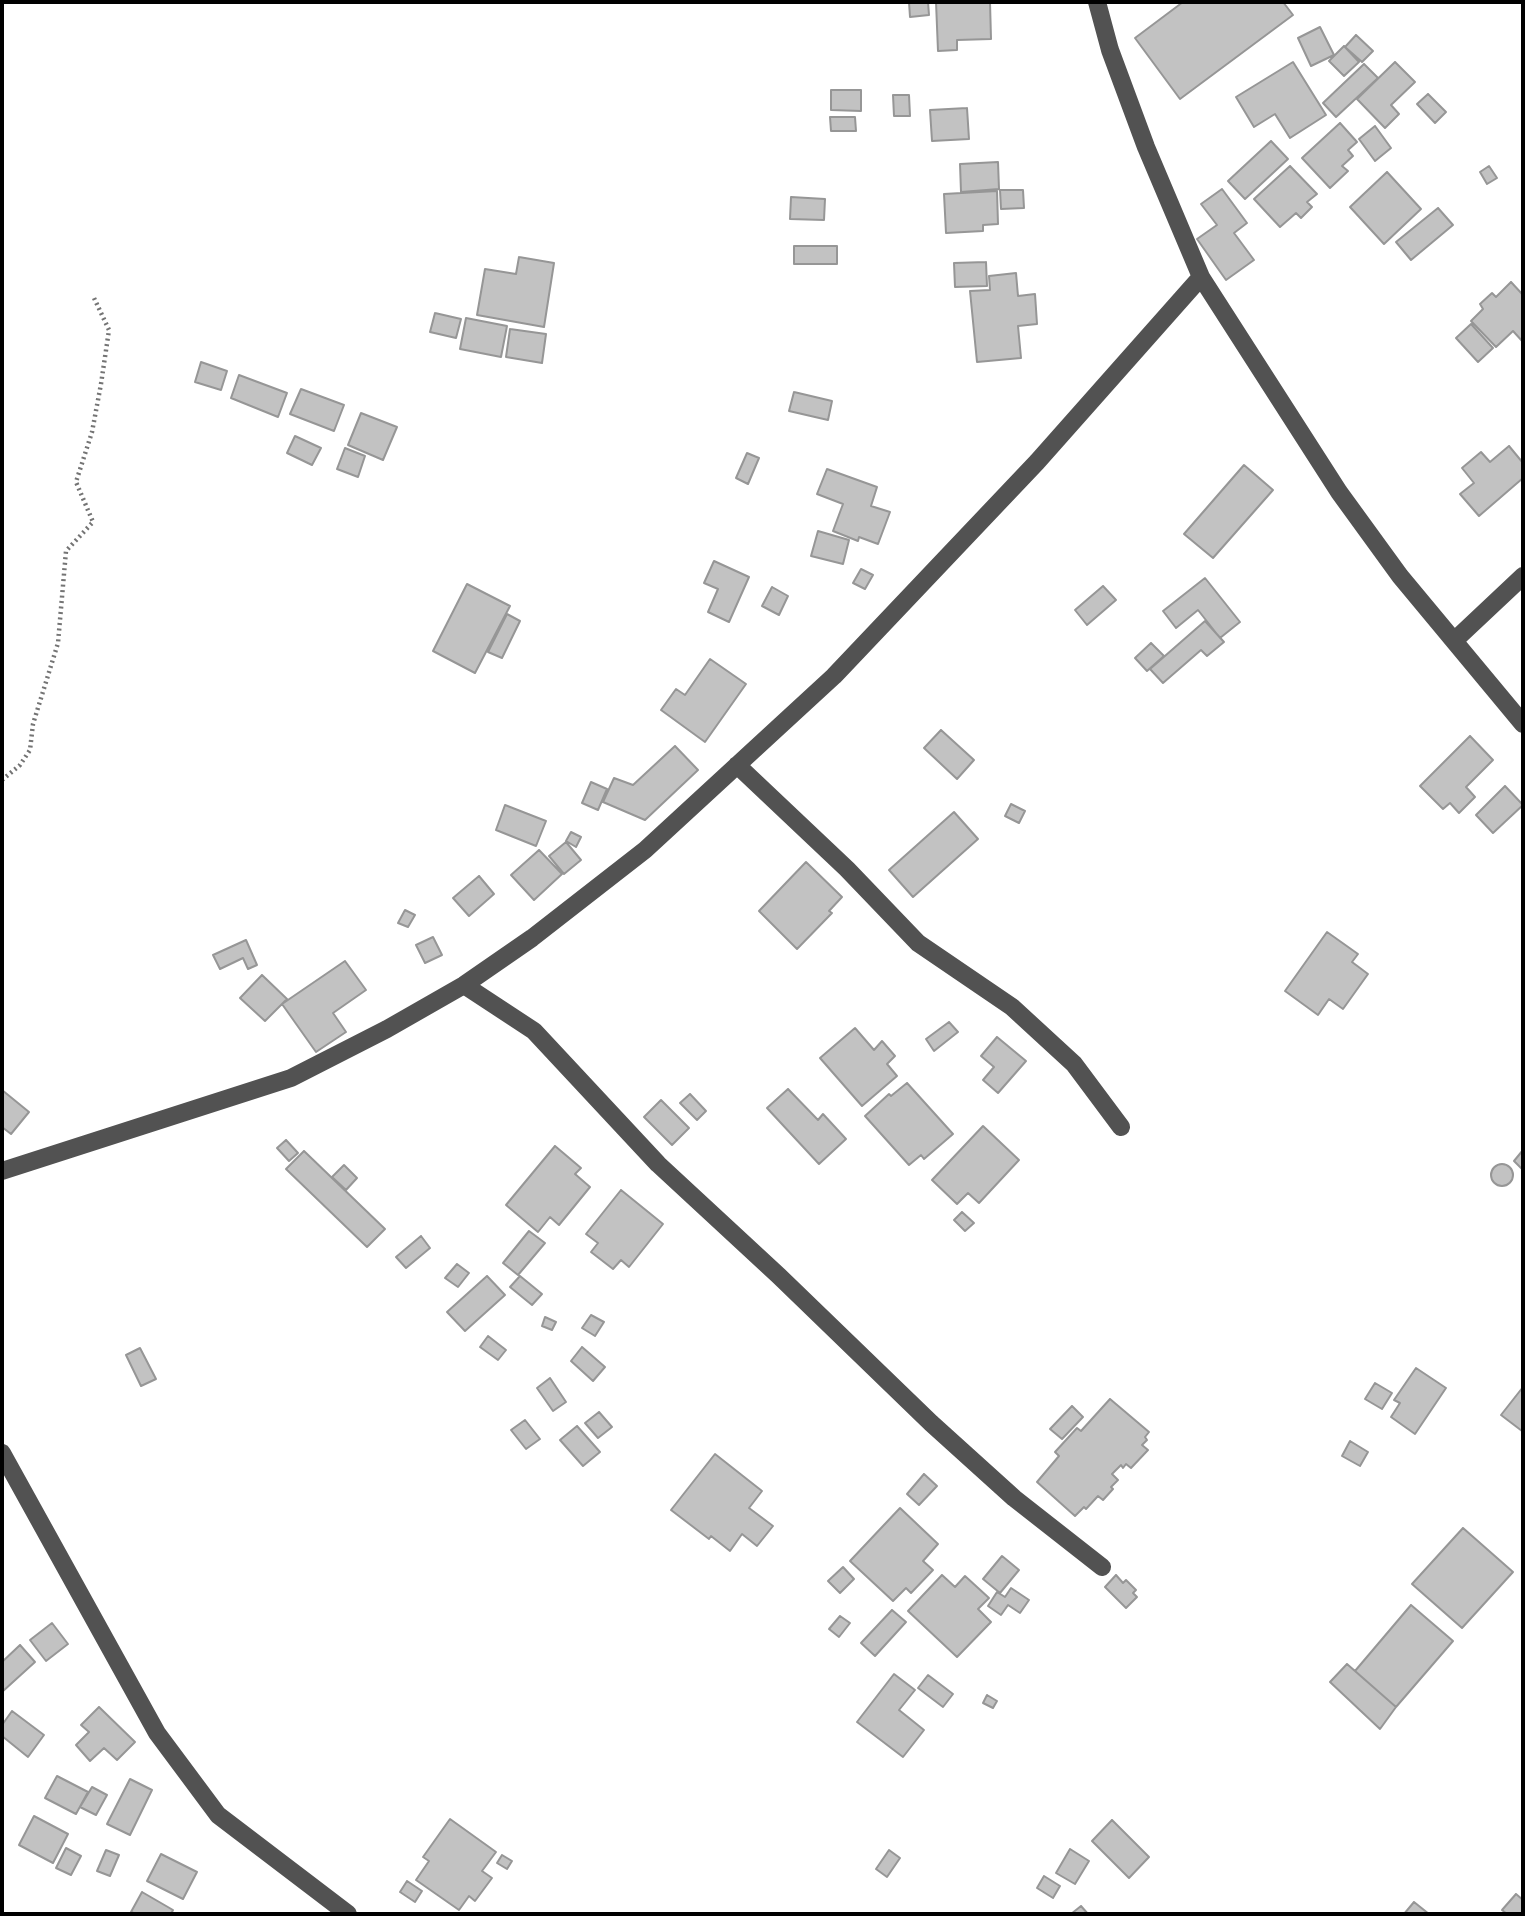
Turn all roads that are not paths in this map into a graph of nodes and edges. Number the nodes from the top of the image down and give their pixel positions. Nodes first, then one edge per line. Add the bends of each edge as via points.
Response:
1 (1097, 2) edge
2 (1201, 277) junction
3 (1523, 576) edge
4 (1455, 640) junction
5 (1523, 724) edge
6 (737, 765) junction
7 (464, 985) junction
8 (1121, 1127) dead end
9 (2, 1171) edge
10 (2, 1452) edge
11 (1102, 1567) dead end
12 (348, 1914) edge

1 - 2 street via 1146,147
2 - 4 street via 1339,492 1400,576
2 - 6 street via 1038,463 834,676
3 - 4 street
4 - 5 street
6 - 7 street via 645,850
6 - 8 street via 918,943 1012,1007 1056,1048
7 - 9 street via 291,1078
7 - 11 street via 534,1031 658,1164 931,1423 1014,1498
10 - 12 street via 157,1733 218,1815

